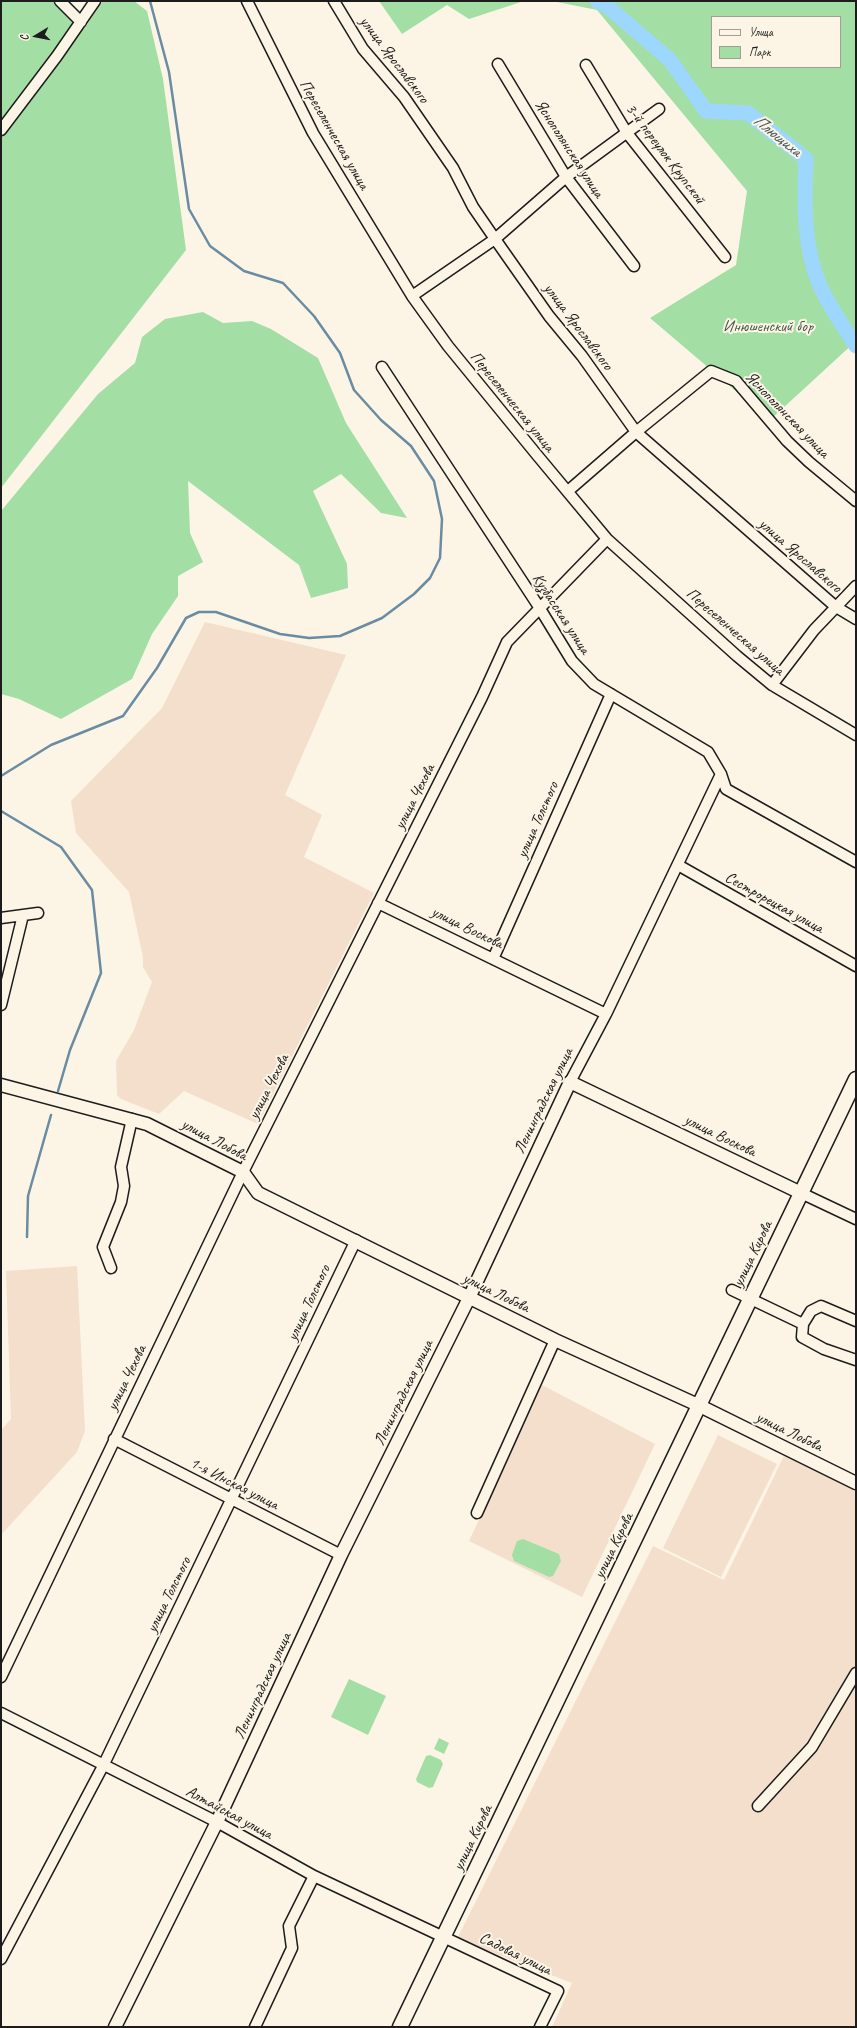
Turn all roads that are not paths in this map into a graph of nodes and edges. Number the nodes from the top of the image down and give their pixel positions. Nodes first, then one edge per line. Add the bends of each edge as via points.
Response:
1 (60, 1) edge
2 (95, 1) edge
3 (247, 1) edge
4 (334, 1) edge
5 (81, 22) junction
6 (498, 64) dead end
7 (586, 65) dead end
8 (659, 109) dead end
9 (1, 130) edge
10 (627, 133) junction
11 (566, 177) junction
12 (495, 239) junction
13 (725, 257) dead end
14 (634, 266) dead end
15 (412, 296) junction
16 (382, 367) dead end
17 (636, 432) junction
18 (568, 491) junction
19 (856, 501) edge
20 (607, 539) junction
21 (856, 586) edge
22 (539, 607) junction
23 (836, 607) junction
24 (856, 619) edge
25 (772, 685) junction
26 (611, 694) junction
27 (856, 735) edge
28 (722, 774) junction
29 (856, 862) edge
30 (678, 865) junction
31 (378, 903) junction
32 (38, 913) dead end
33 (23, 915) junction
34 (1, 918) edge
35 (493, 959) junction
36 (856, 966) edge
37 (1, 1005) edge
38 (606, 1014) junction
39 (856, 1079) edge
40 (570, 1082) junction
41 (1, 1085) edge
42 (132, 1119) junction
43 (243, 1172) junction
44 (801, 1193) junction
45 (856, 1219) edge
46 (356, 1240) junction
47 (111, 1268) dead end
48 (732, 1290) dead end
49 (469, 1298) junction
50 (750, 1300) junction
51 (856, 1321) edge
52 (803, 1324) junction
53 (555, 1340) junction
54 (856, 1360) edge
55 (700, 1406) junction
56 (114, 1439) junction
57 (856, 1483) edge
58 (232, 1500) junction
59 (476, 1513) dead end
60 (341, 1555) junction
61 (856, 1673) edge
62 (1, 1677) edge
63 (1, 1713) edge
64 (103, 1766) junction
65 (758, 1806) dead end
66 (217, 1822) junction
67 (314, 1876) junction
68 (445, 1937) junction
69 (1, 1959) edge
70 (115, 2027) edge
71 (255, 2027) edge
72 (400, 2027) edge
73 (540, 2027) edge

1 - 5 street
2 - 5 street
3 - 15 street, Переселенческая улица via 313,133
4 - 12 street, улица Ярославского via 363,48 404,97 453,168
5 - 9 street
6 - 11 street, Яснополянская улица
7 - 10 street, 3-й переулок Крупской
8 - 10 street
10 - 11 street
10 - 13 street, 3-й переулок Крупской
11 - 12 street
11 - 14 street, Яснополянская улица
12 - 15 street
12 - 17 street, улица Ярославского
15 - 18 street, Переселенческая улица via 448,346
16 - 22 street, Кузбасская улица
17 - 18 street
17 - 19 street, Яснополянская улица via 711,371 736,381 786,441
17 - 23 street, улица Ярославского
18 - 20 street, Переселенческая улица
20 - 22 street, улица Чехова
20 - 25 street, Переселенческая улица
21 - 23 street
22 - 26 street, Кузбасская улица via 572,661 594,684
22 - 31 street, улица Чехова via 507,642
23 - 24 street, улица Ярославского
23 - 25 street via 814,630
25 - 27 street, Переселенческая улица
26 - 28 street, Кузбасская улица via 708,752
26 - 35 street, улица Толстого
28 - 29 street, Кузбасская улица via 726,789
28 - 30 street, Ленинградская улица
30 - 36 street, Сестрорецкая улица
30 - 38 street, Ленинградская улица
31 - 35 street, улица Воскова
31 - 43 street, улица Чехова
32 - 33 street
33 - 34 street
33 - 37 street
35 - 38 street, улица Воскова
38 - 40 street, Ленинградская улица
39 - 44 main road, улица Кирова
40 - 44 street, улица Воскова
40 - 49 street, Ленинградская улица
41 - 42 street, улица Лобова
42 - 43 street, улица Лобова
42 - 47 street via 121,1167 124,1186 121,1202 102,1247
43 - 46 street, улица Лобова via 258,1193
43 - 56 street, улица Чехова
44 - 45 street, улица Воскова
44 - 50 main road, улица Кирова
46 - 49 street, улица Лобова
46 - 58 street, улица Толстого
48 - 50 street
49 - 53 street, улица Лобова
49 - 60 street, Ленинградская улица
50 - 52 street
50 - 55 main road, улица Кирова
51 - 52 street via 821,1306 812,1310
52 - 54 street via 802,1337 824,1349
53 - 55 street, улица Лобова
53 - 59 street
55 - 57 street, улица Лобова
55 - 68 main road, улица Кирова
56 - 58 street, 1-я Инская улица
56 - 62 street, улица Чехова
58 - 60 street, 1-я Инская улица
58 - 64 street, улица Толстого
60 - 66 street, Ленинградская улица
61 - 65 street via 812,1747
63 - 64 street, Алтайская улица
64 - 66 street, Алтайская улица
64 - 69 street, улица Толстого
66 - 67 street, Алтайская улица
66 - 70 street, Ленинградская улица
67 - 68 street, Алтайская улица
67 - 71 street via 289,1926 292,1948
68 - 72 main road, улица Кирова
68 - 73 street, Садовая улица via 558,1991

